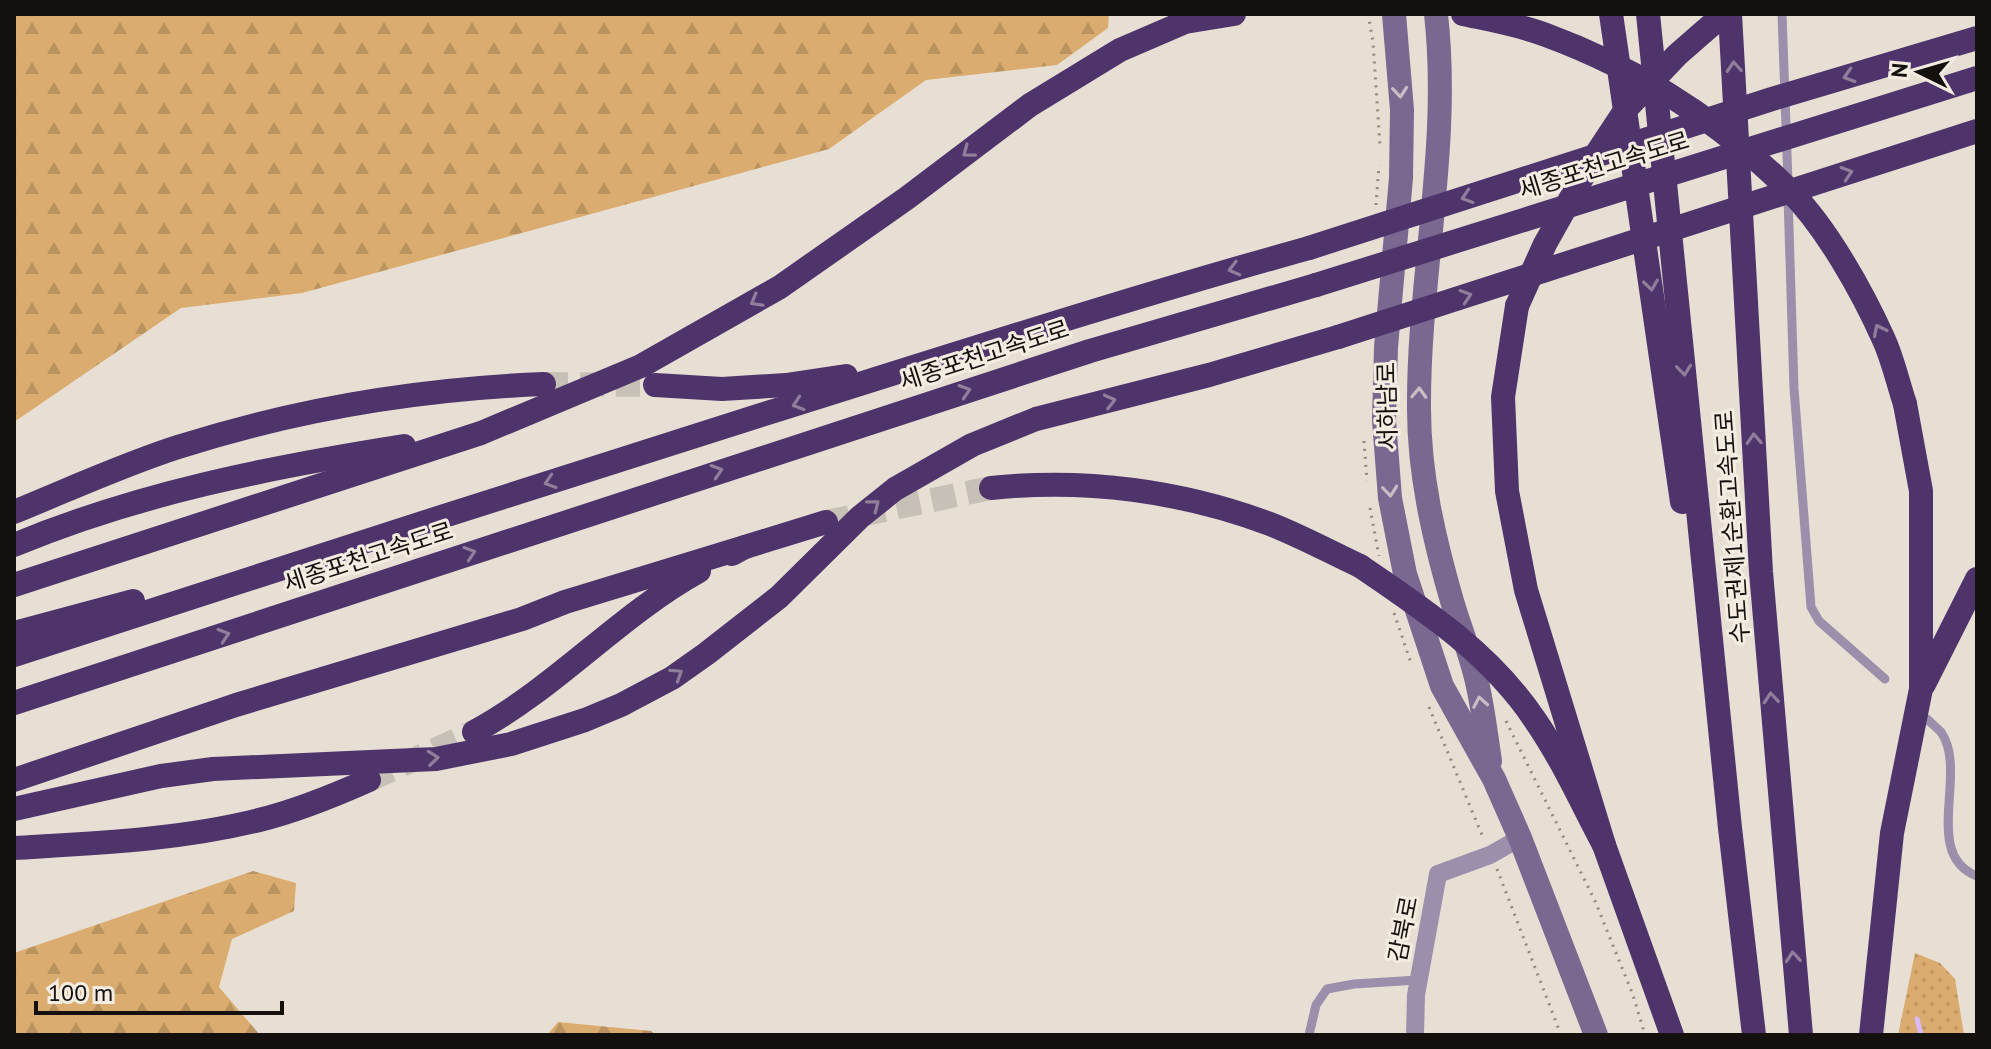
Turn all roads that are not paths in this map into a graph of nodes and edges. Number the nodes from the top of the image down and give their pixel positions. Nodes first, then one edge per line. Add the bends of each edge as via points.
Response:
1 (1234, 14) edge
2 (1394, 14) edge
3 (1436, 14) edge
4 (1463, 14) edge
5 (1611, 14) edge
6 (1648, 14) edge
7 (1727, 14) edge
8 (1782, 14) edge
9 (1977, 38) edge
10 (1977, 78) edge
11 (1977, 131) edge
12 (927, 363) junction
13 (544, 384) tunnel mouth
14 (655, 385) tunnel mouth
15 (481, 433) junction
16 (991, 488) tunnel mouth
17 (14, 512) edge
18 (826, 522) tunnel mouth
19 (14, 545) edge
20 (745, 547) junction
21 (341, 548) junction
22 (1977, 579) edge
23 (14, 585) edge
24 (14, 633) edge
25 (14, 655) edge
26 (1885, 679) dead end
27 (1921, 689) junction
28 (14, 703) edge
29 (1927, 719) dead end
30 (474, 732) tunnel mouth
31 (1494, 779) junction
32 (14, 780) edge
33 (369, 780) tunnel mouth
34 (14, 809) edge
35 (1730, 828) junction
36 (1520, 838) junction
37 (1604, 845) junction
38 (14, 848) edge
39 (1977, 876) edge
40 (1418, 980) junction
41 (1309, 1035) edge
42 (1415, 1035) edge
43 (1596, 1035) edge
44 (1672, 1035) edge
45 (1754, 1035) edge
46 (1801, 1035) edge
47 (1871, 1035) edge

1 -> 15 highway via 1185,22 1120,50 1030,105 780,287 641,366
2 -> 31 main road, 서하남로 via 1402,110 1384,405 1390,498 1405,574 1442,686
31 -> 3 main road, 서하남로 via 1477,681 1451,600 1423,469 1421,340 1439,159
27 -> 4 highway, bridge via 1921,491 1905,404 1885,342 1831,244 1792,193 1667,91 1544,34
5 -> 35 highway, 수도권제1순환고속도로
6 -> 35 highway, 수도권제1순환고속도로
7 - 37 highway, bridge via 1677,55 1626,109 1591,162 1517,306 1503,397 1507,491 1526,590
46 -> 7 highway, 수도권제1순환고속도로 via 1761,572
8 - 26 lane via 1794,388 1811,607 1819,621
9 -> 12 highway, 세종포천고속도로, bridge
28 -> 10 highway, 세종포천고속도로, bridge via 1075,355
34 -> 11 highway, bridge via 187,772 436,759 511,744 585,720 672,678 706,654 779,597 895,489 972,445 1036,419 1338,337
12 - 14 highway via 786,385
12 -> 21 highway, 세종포천고속도로
13 - 17 highway via 427,392 292,416 177,447
15 - 19 highway via 225,478
15 - 23 highway
16 - 37 highway, bridge via 1103,485 1180,497 1270,524 1360,566 1462,638 1503,680 1536,721
18 - 20 highway
20 - 30 highway via 664,591 547,685
20 - 32 highway via 236,705
21 - 24 highway
21 - 25 highway, 세종포천고속도로
22 - 27 highway
27 - 47 highway via 1892,833
29 - 39 lane via 1947,747 1954,858
31 - 36 main road, 서하남로
33 - 38 highway via 260,820 201,832
35 - 45 highway, 수도권제1순환고속도로
36 - 40 street, 감북로 via 1438,874
36 - 43 main road, 서하남로
37 - 44 highway
40 - 41 lane via 1327,989 1316,1005
40 - 42 street, 감북로

